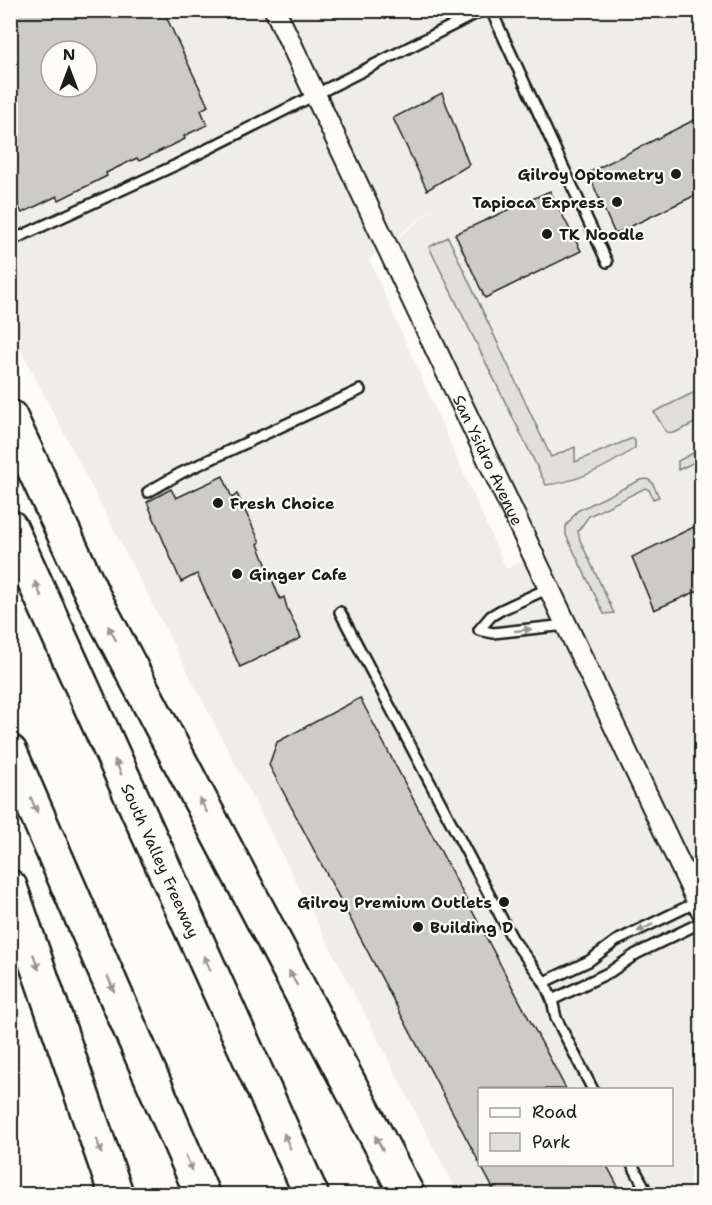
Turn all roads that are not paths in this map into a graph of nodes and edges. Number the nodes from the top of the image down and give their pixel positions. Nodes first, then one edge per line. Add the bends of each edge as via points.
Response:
1 (275, 10) edge
2 (483, 10) edge
3 (491, 10) edge
4 (315, 94) junction
5 (10, 241) edge
6 (607, 262) dead end
7 (360, 390) dead end
8 (10, 417) edge
9 (148, 492) dead end
10 (10, 528) edge
11 (549, 588) junction
12 (340, 612) dead end
13 (566, 625) junction
14 (10, 752) edge
15 (10, 887) edge
16 (699, 907) edge
17 (702, 922) edge
18 (544, 982) junction
19 (552, 1000) junction
20 (592, 1088) edge
21 (633, 1166) edge
22 (116, 1194) edge
23 (202, 1194) edge
24 (311, 1194) edge
25 (407, 1194) edge
26 (648, 1194) edge

1 - 4 street, San Ysidro Avenue
2 - 4 lane
3 - 6 lane
4 - 5 lane via 176,165
4 - 11 street, San Ysidro Avenue
7 - 9 lane
25 -> 8 highway via 93,596
24 -> 10 highway, South Valley Freeway
11 - 13 street, San Ysidro Avenue
11 -> 13 lane via 501,610 479,630 493,633
12 - 18 lane via 512,938
13 - 16 street, San Ysidro Avenue
14 -> 23 highway
15 -> 22 highway
16 -> 18 lane via 616,941 589,961
17 - 19 lane
18 - 19 lane
19 - 20 lane via 556,1018
21 - 26 lane

